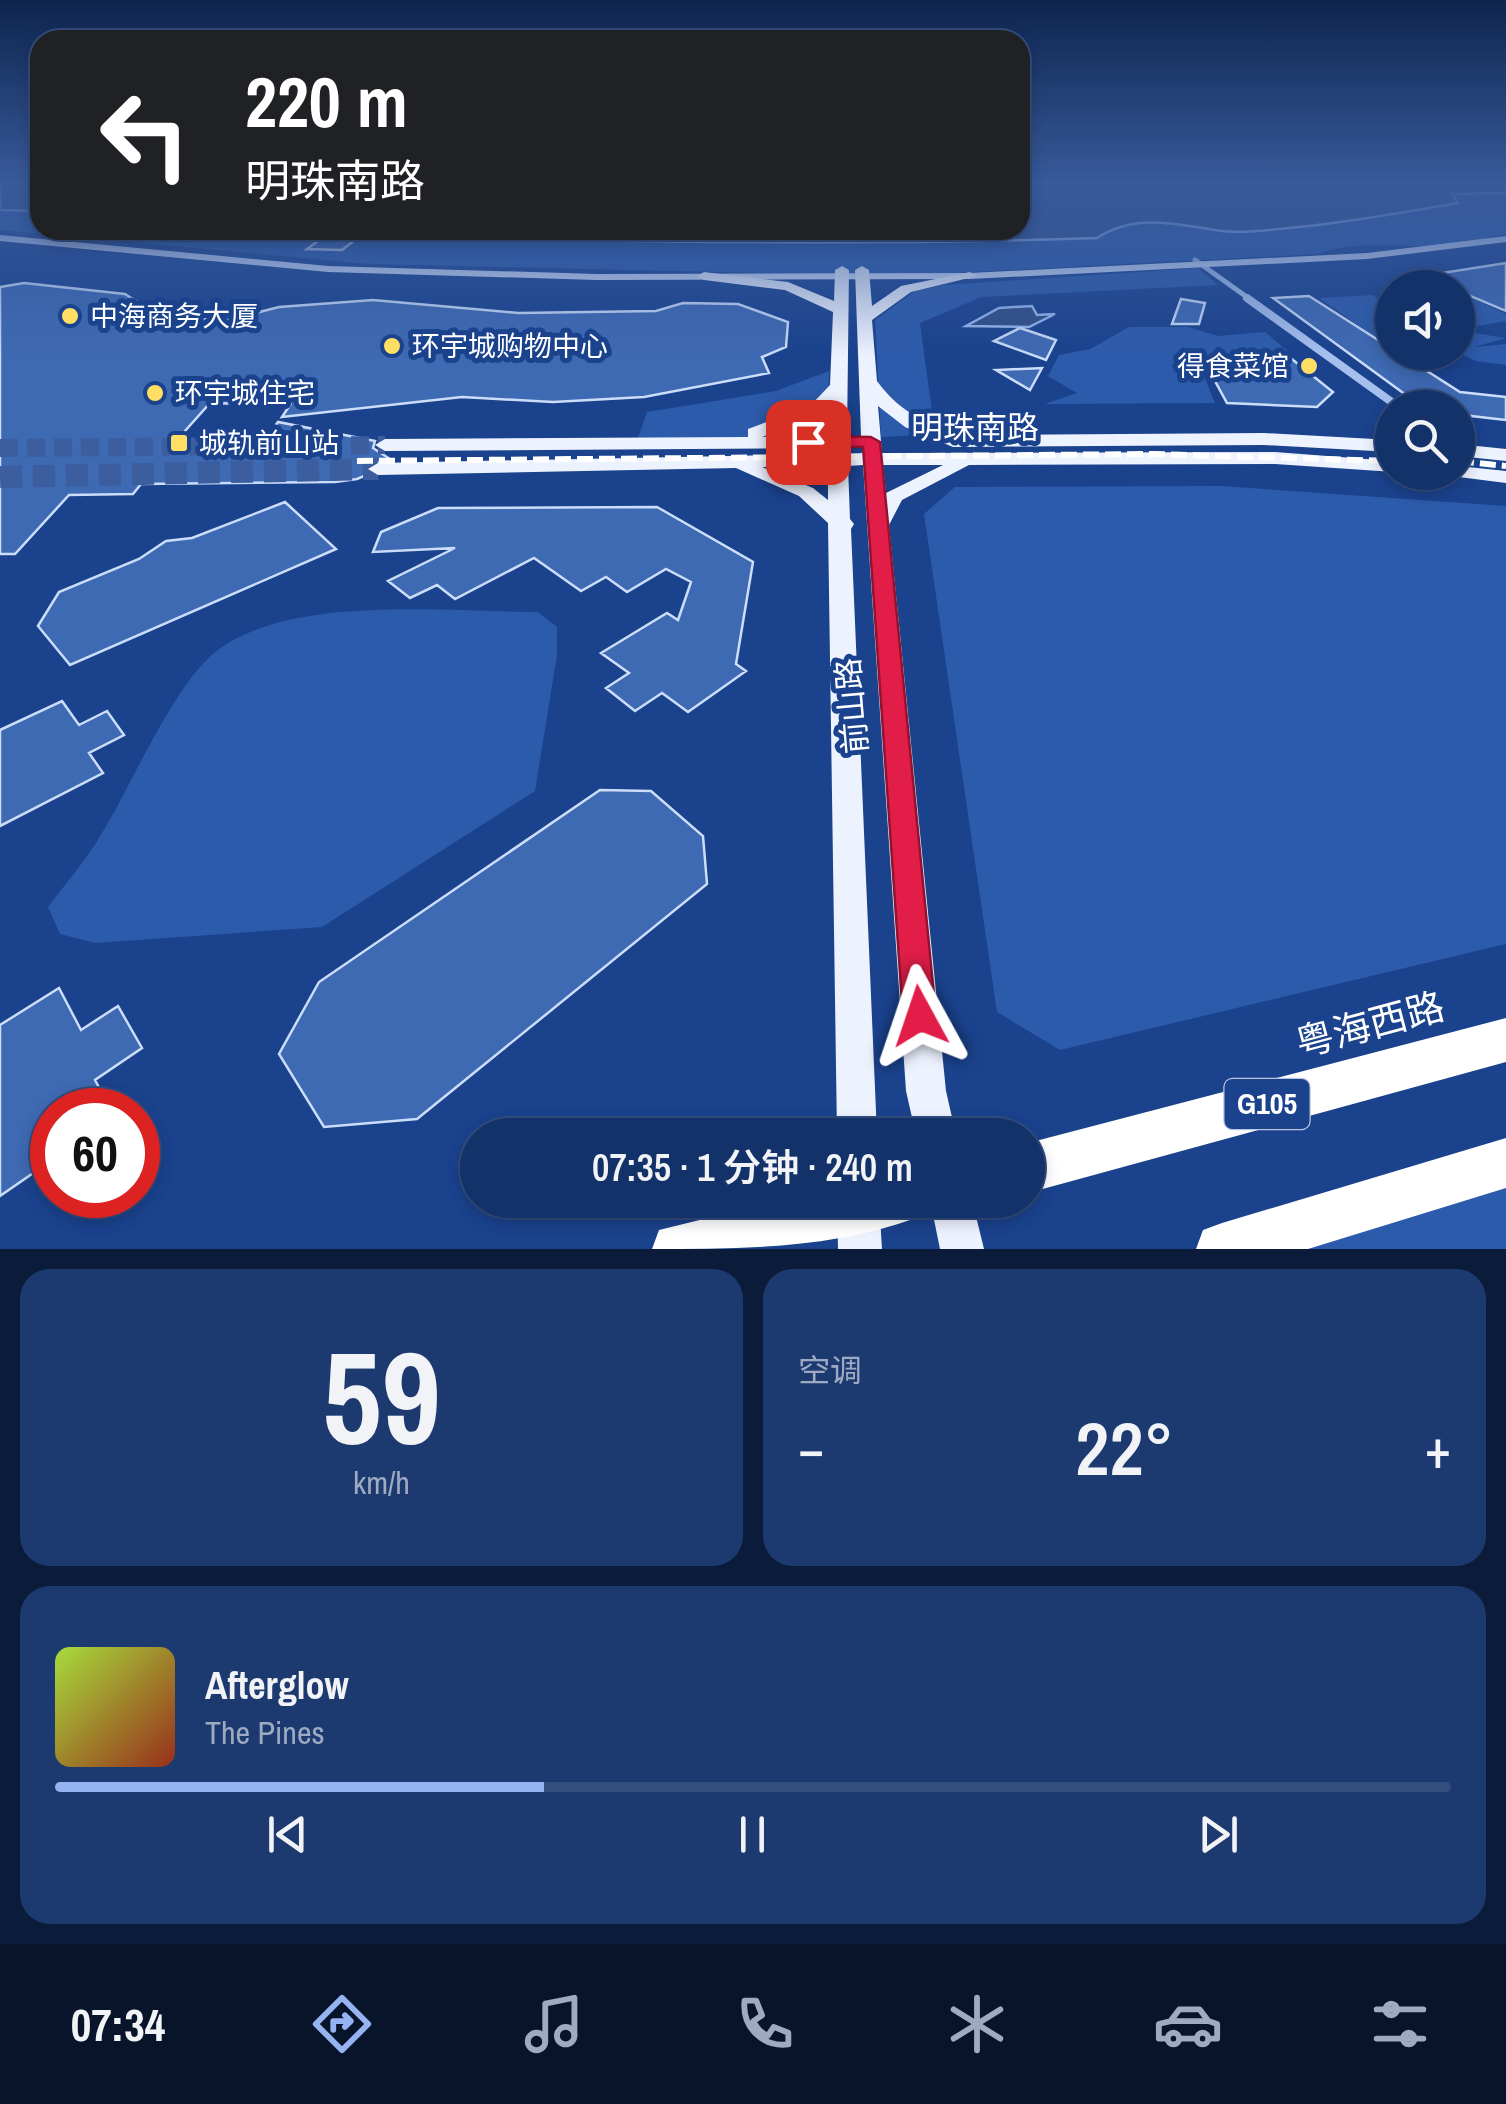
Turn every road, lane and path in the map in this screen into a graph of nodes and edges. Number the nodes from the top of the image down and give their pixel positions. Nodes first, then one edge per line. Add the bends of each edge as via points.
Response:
1 (53, 240) edge
2 (66, 240) edge
3 (1476, 240) edge
4 (1200, 263) junction
5 (842, 273) junction
6 (862, 273) junction
7 (704, 276) junction
8 (970, 276) junction
9 (842, 310) junction
10 (862, 320) junction
11 (838, 384) junction
12 (870, 384) junction
13 (1375, 390) edge
14 (978, 441) junction
15 (687, 443) junction
16 (385, 445) tunnel mouth
17 (1375, 446) edge
18 (1269, 448) junction
19 (839, 450) junction
20 (872, 450) junction
21 (1475, 451) edge
22 (1506, 455) edge
23 (994, 458) junction
24 (707, 462) junction
25 (1375, 464) edge
26 (378, 470) tunnel mouth
27 (1475, 474) edge
28 (1506, 477) edge
29 (842, 524) junction
30 (879, 524) junction
31 (1506, 1040) edge
32 (857, 1118) edge
33 (932, 1118) edge
34 (1045, 1163) edge
35 (1506, 1163) edge
36 (847, 1218) edge
37 (955, 1218) edge
38 (678, 1249) edge
39 (962, 1249) edge
40 (1222, 1249) edge

1 - 7 main road via 328,268
2 - 5 main road via 372,265
3 - 4 main road via 1367,256
4 - 6 main road
4 - 8 main road
4 - 13 street
5 - 6 main road
5 - 7 main road
5 - 9 main road, 前山路
6 - 8 main road
6 - 10 main road, 前山路
7 - 9 main road via 788,286
8 - 10 main road via 906,289
9 - 11 main road, 前山路
10 - 12 main road, 前山路
11 - 15 main road via 818,409 786,424
11 - 19 main road, 前山路
12 - 14 main road via 917,426
12 - 20 main road, 前山路
14 - 18 main road, 明珠南路
14 - 20 main road, 明珠南路
15 - 16 main road, 明珠南路
15 - 19 main road, 明珠南路
17 - 18 main road, 明珠南路
18 - 23 main road, 明珠南路
18 - 25 main road, 明珠南路
19 - 20 main road, 明珠南路
19 - 24 main road, 明珠南路
19 - 29 main road, 前山路
20 - 23 main road, 明珠南路
20 - 30 main road, 前山路
21 - 22 main road
23 - 30 main road via 943,469 909,486 886,506
24 - 26 main road, 明珠南路
24 - 29 main road via 786,482
27 - 28 main road
29 - 32 main road, 前山路
30 - 33 main road, 前山路
31 - 34 highway, 粤海西路 / G105
35 - 40 highway
36 - 38 highway
37 - 39 main road

